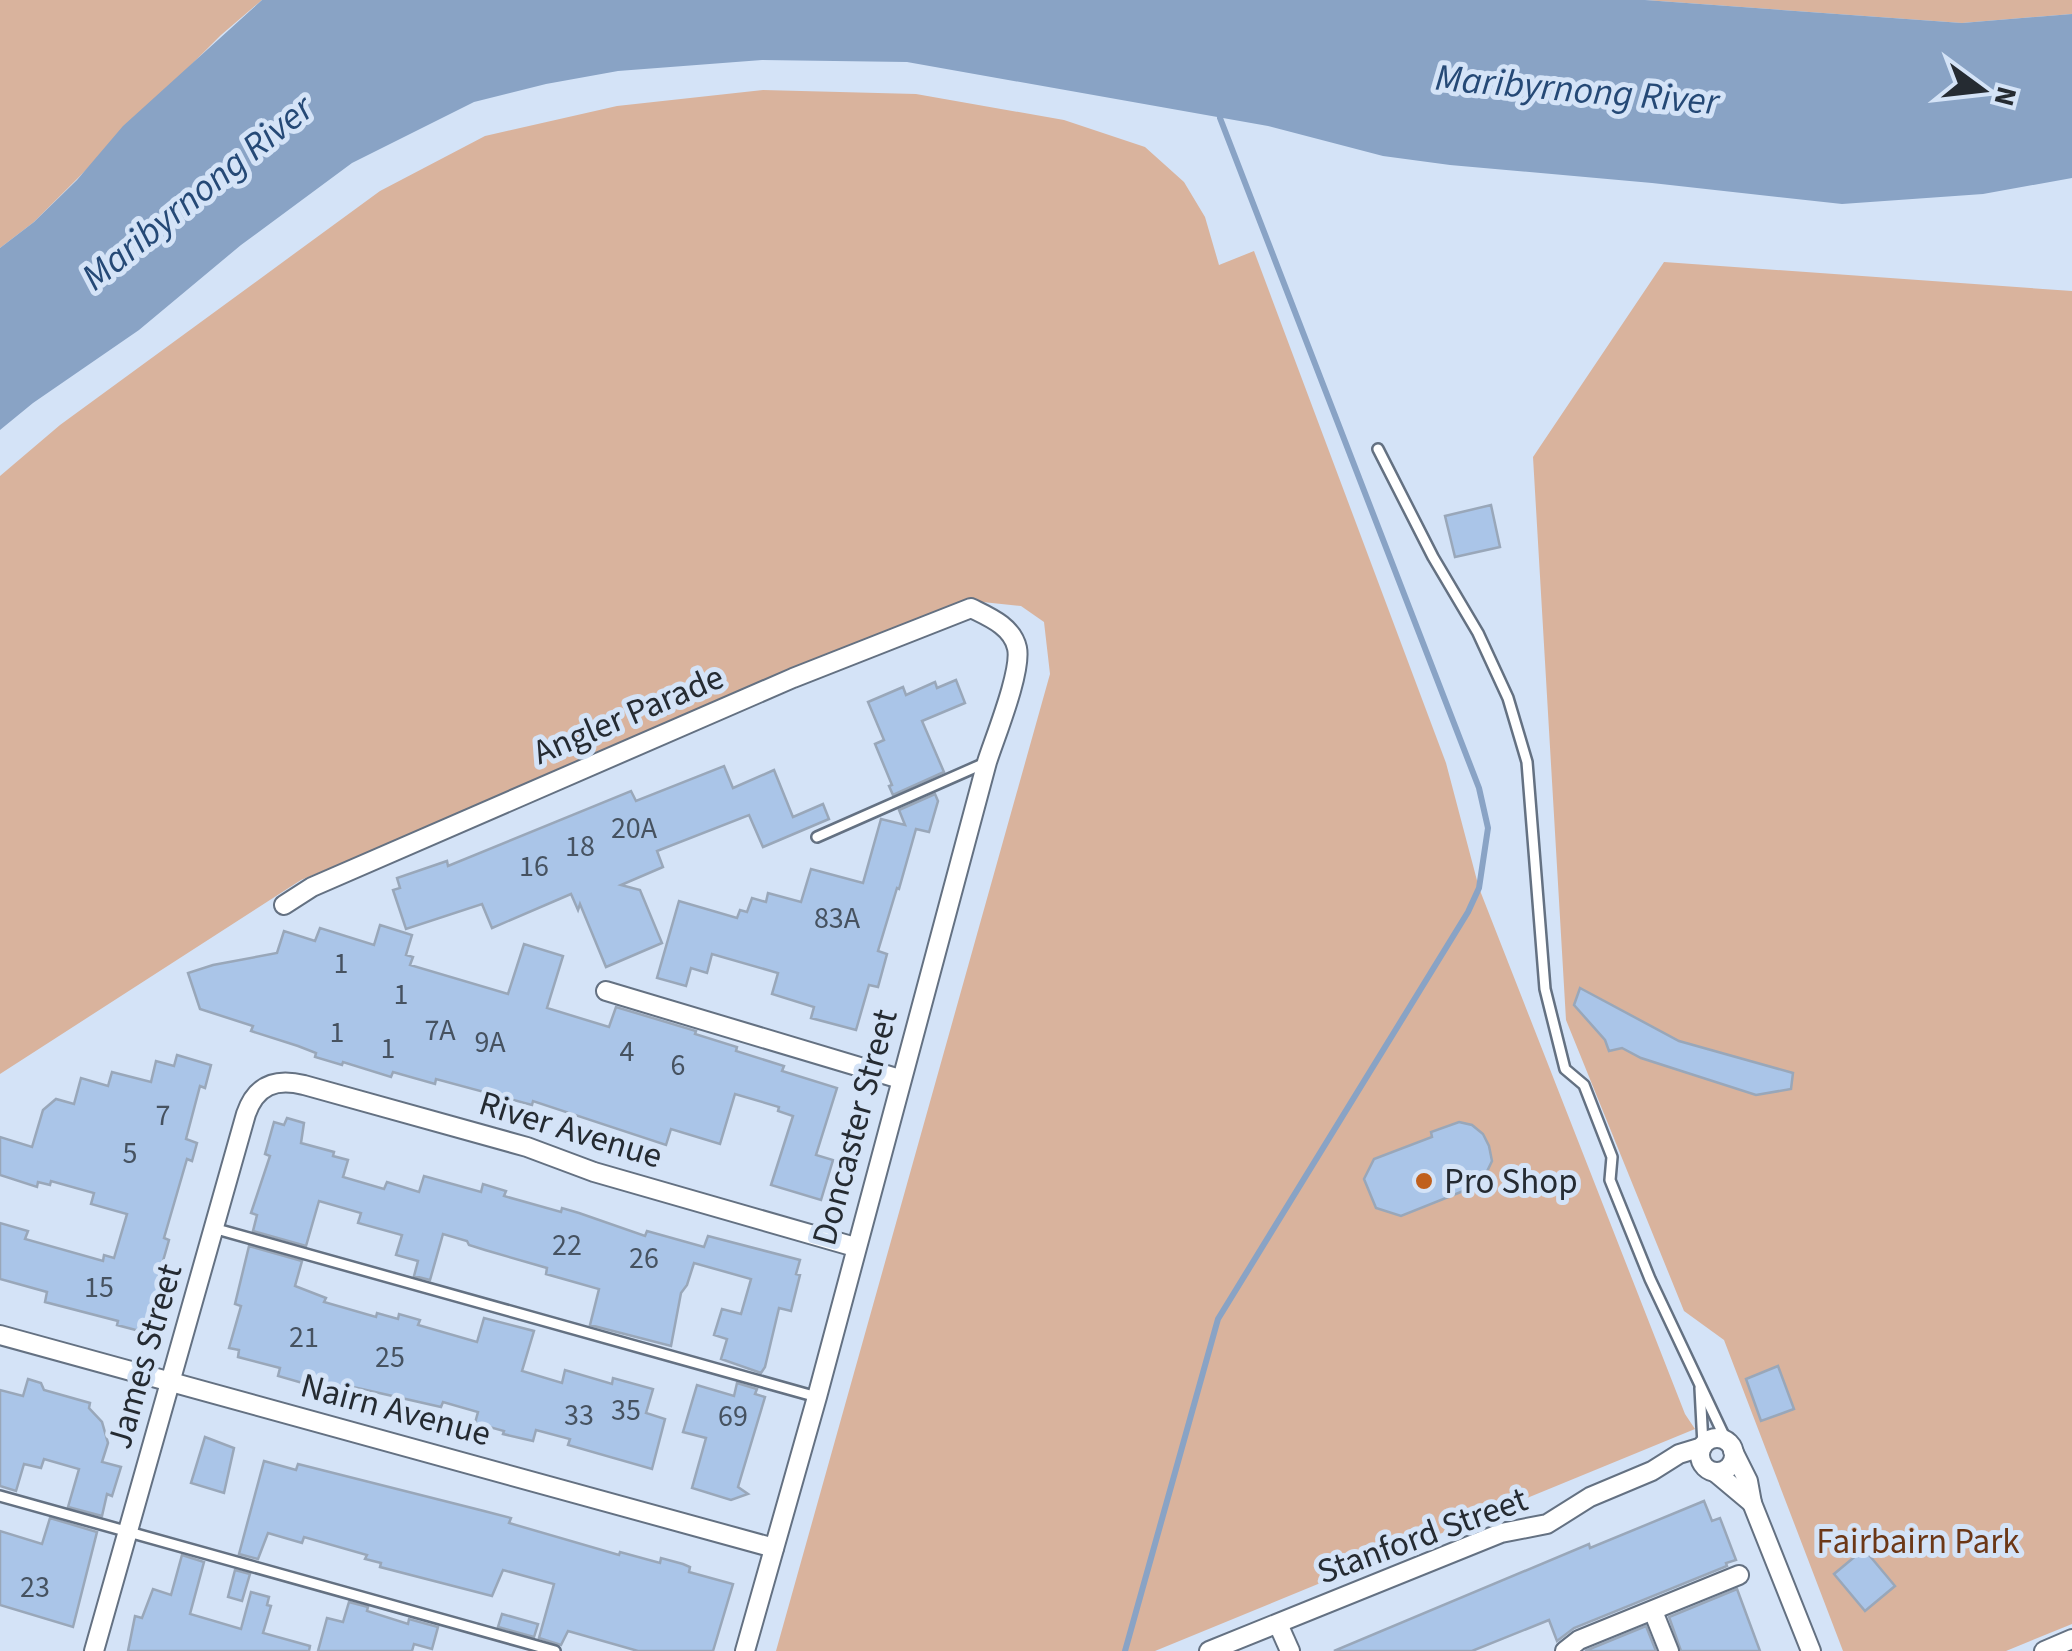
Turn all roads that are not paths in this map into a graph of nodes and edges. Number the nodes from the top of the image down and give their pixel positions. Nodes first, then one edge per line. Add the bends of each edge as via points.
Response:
1 (1378, 448) dead end
2 (1002, 623) joint
3 (988, 762) junction
4 (816, 837) dead end
5 (284, 905) dead end
6 (606, 991) dead end
7 (900, 1079) junction
8 (266, 1085) joint
9 (213, 1228) junction
10 (856, 1247) junction
11 (0, 1335) edge
12 (171, 1382) junction
13 (1700, 1385) junction
14 (817, 1397) junction
15 (1702, 1446) junction
16 (1730, 1446) junction
17 (1710, 1470) junction
18 (1652, 1471) junction
19 (0, 1496) edge
20 (1752, 1503) junction
21 (128, 1531) junction
22 (774, 1548) junction
23 (1739, 1575) dead end
24 (1653, 1611) junction
25 (1278, 1624) junction
26 (2072, 1639) edge
27 (94, 1651) edge
28 (555, 1651) edge
29 (745, 1651) edge
30 (1209, 1651) edge
31 (1290, 1651) edge
32 (1565, 1651) edge
33 (1670, 1651) edge
34 (1811, 1651) edge
35 (2044, 1651) edge

1 - 13 lane via 1508,698 1527,762 1545,989 1565,1069 1584,1085 1612,1157 1610,1180
2 - 3 street, Doncaster Street via 1017,648
2 - 5 street, Angler Parade via 971,608 793,678 312,887
3 - 4 lane
3 - 7 street, Doncaster Street
6 - 7 street
7 - 10 street, Doncaster Street
8 - 9 street, James Street via 249,1105
8 - 10 street, River Avenue via 290,1082 322,1090
9 - 12 street, James Street
9 - 14 lane
10 - 14 street, Doncaster Street
11 - 12 street, Nairn Avenue
12 - 21 street, James Street
12 - 22 street, Nairn Avenue
13 - 15 lane
13 - 16 lane
14 - 22 street, Doncaster Street
15 - 16 street via 1716,1438
15 - 17 street via 1700,1458
15 - 18 street, Stanford Street
16 - 17 street via 1730,1466
16 - 20 street
17 - 18 street, Stanford Street
17 - 20 street
18 - 25 street, Stanford Street via 1547,1524 1501,1532
19 - 21 lane
20 - 34 street
21 - 27 street, James Street
21 - 28 lane
22 - 29 street, Doncaster Street
23 - 24 street
24 - 32 street
24 - 33 street
25 - 30 street, Stanford Street
25 - 31 street
26 - 35 street

